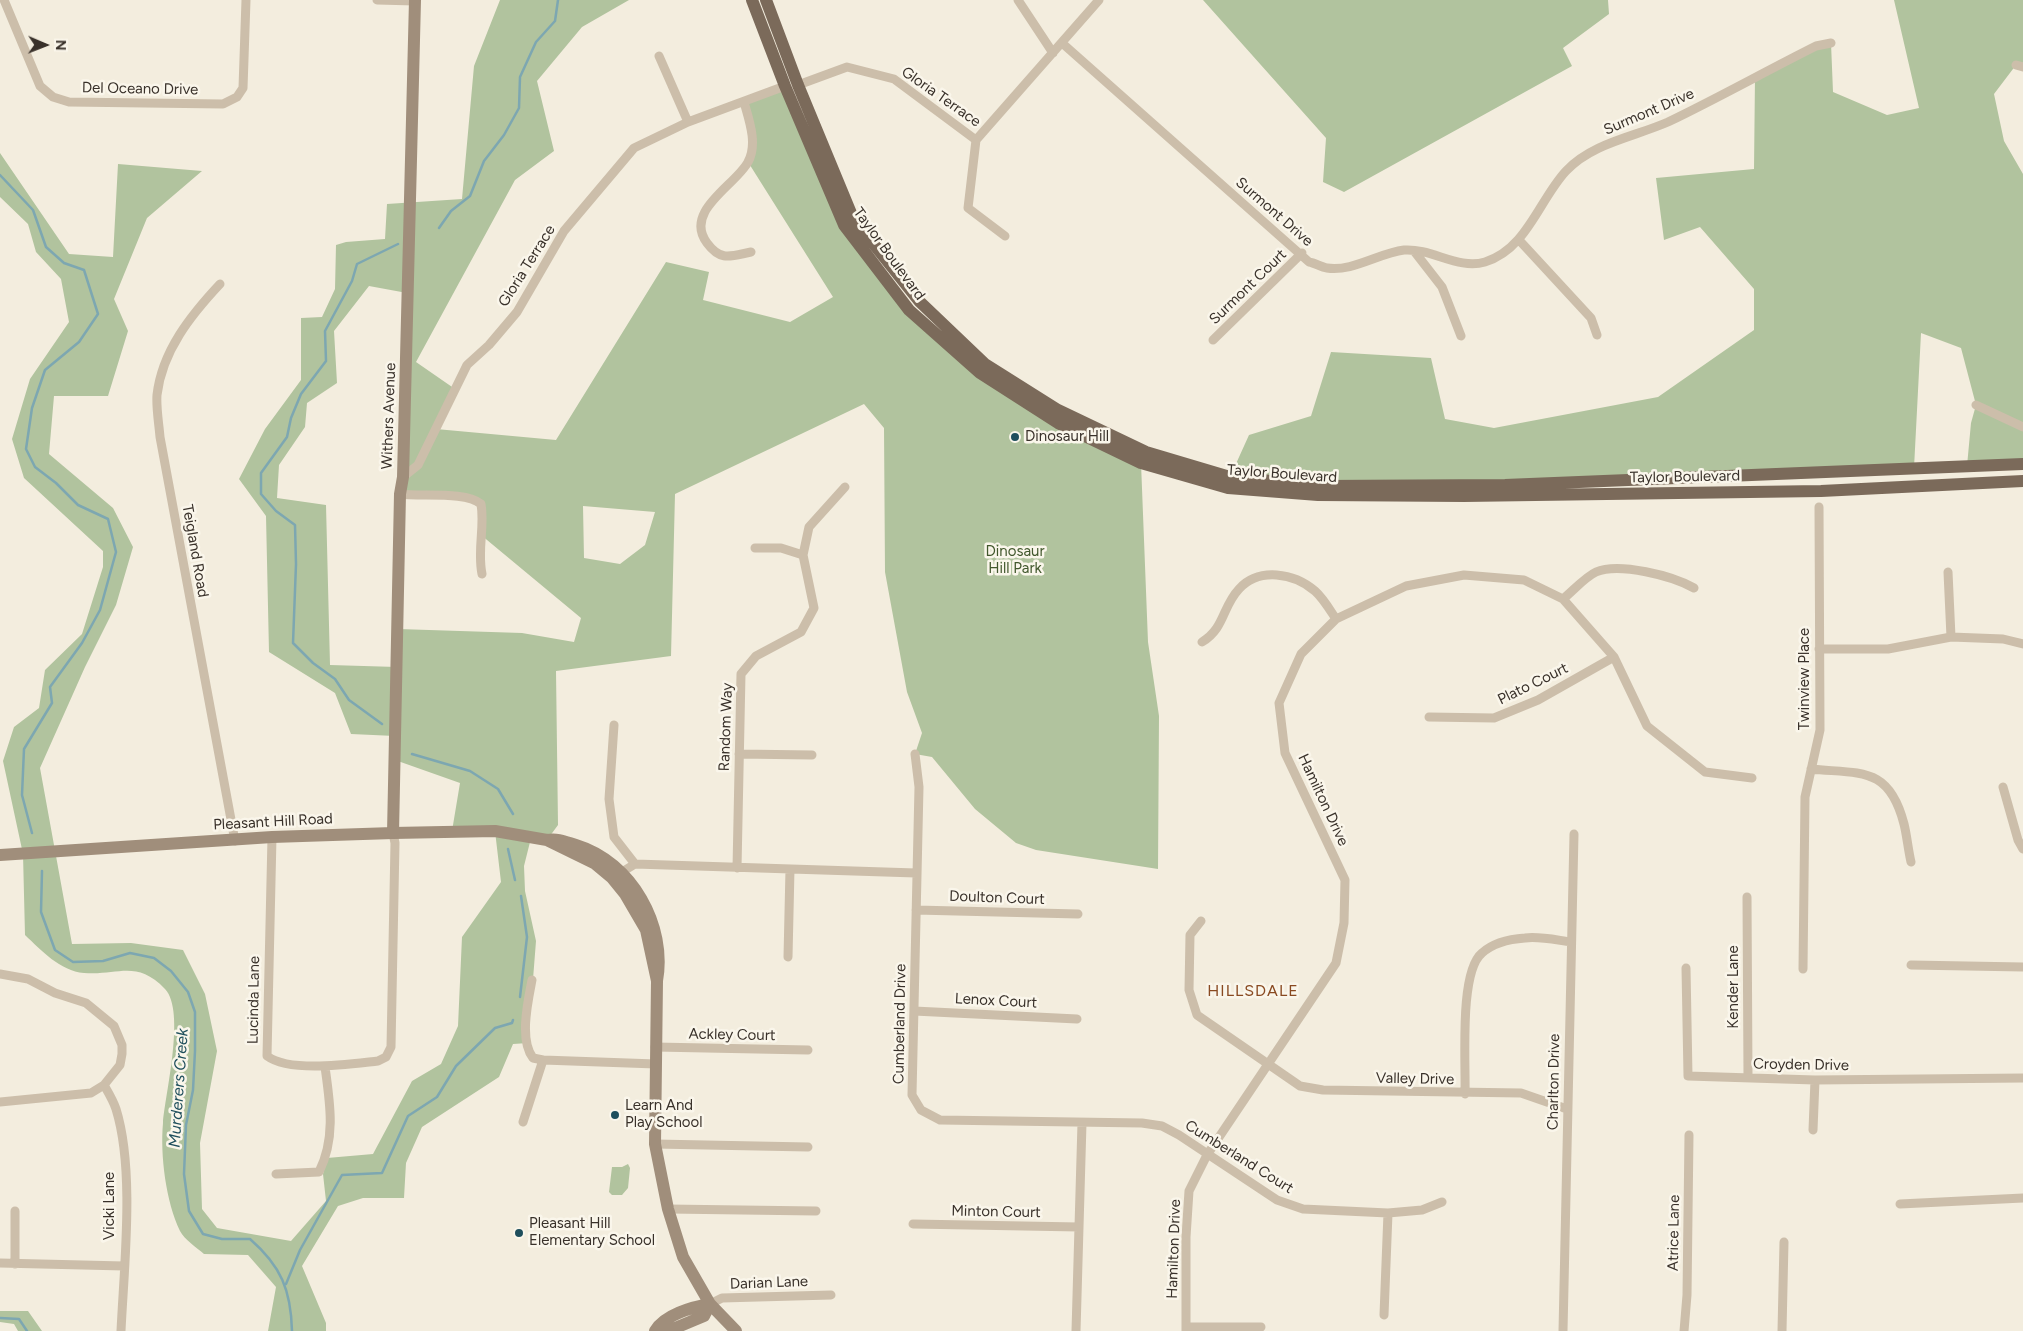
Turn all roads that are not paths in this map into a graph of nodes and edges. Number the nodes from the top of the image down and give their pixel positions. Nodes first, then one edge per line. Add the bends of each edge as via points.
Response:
1 (4, 0) edge
2 (246, 0) edge
3 (377, 0) edge
4 (752, 0) edge
5 (766, 0) edge
6 (1018, 0) edge
7 (1099, 0) edge
8 (415, 1) edge
9 (1062, 43) junction
10 (1831, 43) dead end
11 (1053, 53) junction
12 (659, 56) dead end
13 (798, 85) junction
14 (785, 86) junction
15 (744, 102) junction
16 (688, 122) junction
17 (976, 140) junction
18 (1005, 236) dead end
19 (1519, 240) junction
20 (1414, 251) junction
21 (751, 252) dead end
22 (1302, 253) junction
23 (220, 284) dead end
24 (1597, 335) dead end
25 (1461, 336) dead end
26 (1213, 340) dead end
27 (1976, 405) dead end
28 (2023, 426) edge
29 (2023, 464) edge
30 (403, 477) junction
31 (2023, 481) edge
32 (845, 487) dead end
33 (400, 494) junction
34 (1819, 508) dead end
35 (755, 548) dead end
36 (803, 555) junction
37 (1948, 572) dead end
38 (482, 574) dead end
39 (1694, 588) dead end
40 (1563, 599) junction
41 (1336, 619) junction
42 (1951, 637) junction
43 (1202, 642) dead end
44 (2023, 644) edge
45 (1819, 649) junction
46 (1614, 656) junction
47 (1429, 717) dead end
48 (614, 725) dead end
49 (739, 754) junction
50 (915, 754) dead end
51 (812, 755) dead end
52 (1811, 769) junction
53 (1752, 778) dead end
54 (2003, 787) dead end
55 (393, 832) junction
56 (1574, 834) dead end
57 (272, 838) junction
58 (235, 840) junction
59 (2023, 850) edge
60 (0, 855) edge
61 (1911, 862) dead end
62 (635, 864) junction
63 (737, 868) junction
64 (790, 869) junction
65 (916, 872) junction
66 (617, 875) junction
67 (1747, 897) dead end
68 (916, 910) junction
69 (1078, 914) dead end
70 (1201, 921) dead end
71 (1571, 942) junction
72 (788, 957) dead end
73 (1911, 965) dead end
74 (2023, 967) edge
75 (1686, 968) dead end
76 (1804, 968) dead end
77 (0, 974) edge
78 (532, 980) dead end
79 (914, 1011) junction
80 (1076, 1019) dead end
81 (655, 1046) junction
82 (808, 1050) dead end
83 (543, 1060) junction
84 (656, 1064) junction
85 (1266, 1065) junction
86 (325, 1067) junction
87 (1748, 1078) junction
88 (2023, 1078) edge
89 (1815, 1080) junction
90 (104, 1085) junction
91 (1465, 1094) junction
92 (0, 1102) edge
93 (1567, 1109) junction
94 (523, 1122) dead end
95 (1082, 1123) junction
96 (1813, 1130) dead end
97 (1689, 1136) dead end
98 (655, 1144) junction
99 (808, 1147) dead end
100 (1207, 1155) junction
101 (276, 1174) dead end
102 (2023, 1198) edge
103 (1442, 1202) dead end
104 (1900, 1204) dead end
105 (668, 1209) junction
106 (15, 1211) dead end
107 (816, 1211) dead end
108 (1388, 1213) junction
109 (913, 1224) dead end
110 (1079, 1227) junction
111 (1784, 1242) dead end
112 (0, 1263) edge
113 (15, 1264) junction
114 (124, 1266) junction
115 (830, 1295) dead end
116 (710, 1304) junction
117 (1384, 1316) dead end
118 (1261, 1327) dead end
119 (1186, 1329) edge
120 (121, 1331) edge
121 (655, 1331) edge
122 (668, 1331) edge
123 (736, 1331) edge
124 (1076, 1331) edge
125 (1563, 1331) edge
126 (1684, 1331) edge
127 (1782, 1331) edge

1 - 2 street, Del Oceano Drive via 40,86 53,97 69,102 223,104 243,88
3 - 8 street
4 - 14 main road, Taylor Boulevard
5 - 13 main road, Taylor Boulevard
6 - 11 street
7 - 9 street, Gloria Terrace
8 - 30 street, Withers Avenue
9 - 11 street, Gloria Terrace
9 - 22 street, Surmont Drive
10 - 19 street, Surmont Drive via 1816,46 1649,130 1589,152 1567,170
11 - 17 street, Gloria Terrace
12 - 16 street
13 - 17 street, Gloria Terrace via 847,67 894,79
13 - 29 main road, Taylor Boulevard via 853,218 920,302 985,364 1058,410 1146,452 1230,477 1322,486 1505,485
14 - 15 street, Gloria Terrace
14 - 31 main road, Taylor Boulevard via 844,225 909,310 980,373 1058,423 1142,463 1228,488 1318,495 1821,491
15 - 16 street, Gloria Terrace
15 - 21 street via 751,131 752,147 748,162 710,205 701,227 703,238 715,253 725,257
16 - 30 street, Gloria Terrace via 634,148 564,232 517,312 467,365 418,465
17 - 18 street via 968,208
19 - 20 street, Surmont Drive via 1485,262 1464,264 1433,253
19 - 24 street via 1591,318
20 - 22 street, Surmont Drive via 1405,250 1327,268 1309,262
20 - 25 street via 1442,288
22 - 26 street, Surmont Court
23 - 58 street, Teigland Road via 198,307 164,360 157,396 160,437
27 - 28 street
30 - 33 street, Withers Avenue
32 - 36 street, Random Way via 809,527
33 - 38 street via 475,498 481,504 483,516 478,558
33 - 55 street, Withers Avenue
34 - 45 street, Twinview Place
35 - 36 street via 781,548
36 - 49 street, Random Way via 814,608 801,632 756,656 741,674
37 - 42 street
39 - 40 street via 1678,579 1622,569 1597,572
40 - 41 street, Hamilton Drive via 1524,580 1464,575 1406,586
40 - 46 street, Hamilton Drive
41 - 43 street via 1316,592 1300,582 1276,574 1253,577 1238,590 1214,634
41 - 85 street, Hamilton Drive via 1300,654 1279,703 1285,753 1345,880 1344,923 1336,963
42 - 44 street via 2003,639
42 - 45 street via 1888,649
45 - 52 street, Twinview Place via 1820,730
46 - 47 street, Plato Court via 1538,700 1494,718
46 - 53 street, Hamilton Drive via 1647,726 1704,772
48 - 62 street via 608,799 614,837
49 - 51 street
49 - 63 street, Random Way
50 - 65 street, Cumberland Drive via 919,787
52 - 61 street via 1866,774 1888,786 1901,813
52 - 76 street, Twinview Place via 1805,797
54 - 59 street
55 - 57 street, Pleasant Hill Road
55 - 66 street, Pleasant Hill Road via 495,831 547,840
55 - 86 street, Lucinda Lane via 391,1046 386,1057 378,1060
56 - 71 street, Charlton Drive
57 - 58 street, Pleasant Hill Road
57 - 86 street, Lucinda Lane via 267,1056 274,1061
58 - 60 street, Pleasant Hill Road
62 - 63 street
62 - 66 street
63 - 64 street
64 - 65 street
64 - 72 street
65 - 68 street, Cumberland Drive
66 - 81 street, Pleasant Hill Road via 646,930 657,981
67 - 87 street, Kender Lane
68 - 69 street, Doulton Court
68 - 79 street, Cumberland Drive
70 - 85 street, Valley Drive via 1190,935 1189,990 1197,1015
71 - 91 street via 1526,938 1495,945 1481,953 1470,970 1466,994
71 - 93 street, Charlton Drive
73 - 74 street
75 - 87 street, Croyden Drive via 1688,1076
77 - 90 street via 28,978 86,1003 114,1026 122,1054 120,1065
78 - 83 street via 525,1013 528,1052 533,1058
79 - 80 street, Lenox Court
79 - 95 street, Cumberland Drive via 912,1095 921,1110 940,1120
81 - 82 street, Ackley Court
81 - 84 street, Pleasant Hill Road
83 - 84 street
83 - 94 street
84 - 98 street, Pleasant Hill Road
85 - 91 street, Valley Drive via 1300,1086 1323,1090
85 - 100 street, Hamilton Drive
86 - 101 street via 331,1109 327,1158 319,1172
87 - 89 street, Croyden Drive
88 - 89 street, Croyden Drive
89 - 96 street
90 - 92 street via 91,1093
90 - 114 street, Vicki Lane via 116,1108 122,1141
91 - 93 street, Valley Drive via 1521,1093
93 - 125 street, Charlton Drive
95 - 100 street, Cumberland Court via 1162,1126
95 - 110 street
97 - 126 street, Atrice Lane
98 - 99 street
98 - 105 street, Pleasant Hill Road
100 - 108 street, Cumberland Court via 1277,1200 1303,1210
100 - 119 street, Hamilton Drive via 1189,1191
102 - 104 street
103 - 108 street, Cumberland Court via 1422,1210
105 - 107 street
105 - 116 street, Pleasant Hill Road via 683,1257
106 - 113 street
108 - 117 street
109 - 110 street, Minton Court
110 - 124 street
111 - 127 street
112 - 113 street
113 - 114 street
114 - 120 street, Vicki Lane
115 - 116 street, Darian Lane via 722,1298
116 - 121 street via 659,1323
116 - 122 street via 704,1316
116 - 123 street, Pleasant Hill Road
118 - 119 street

